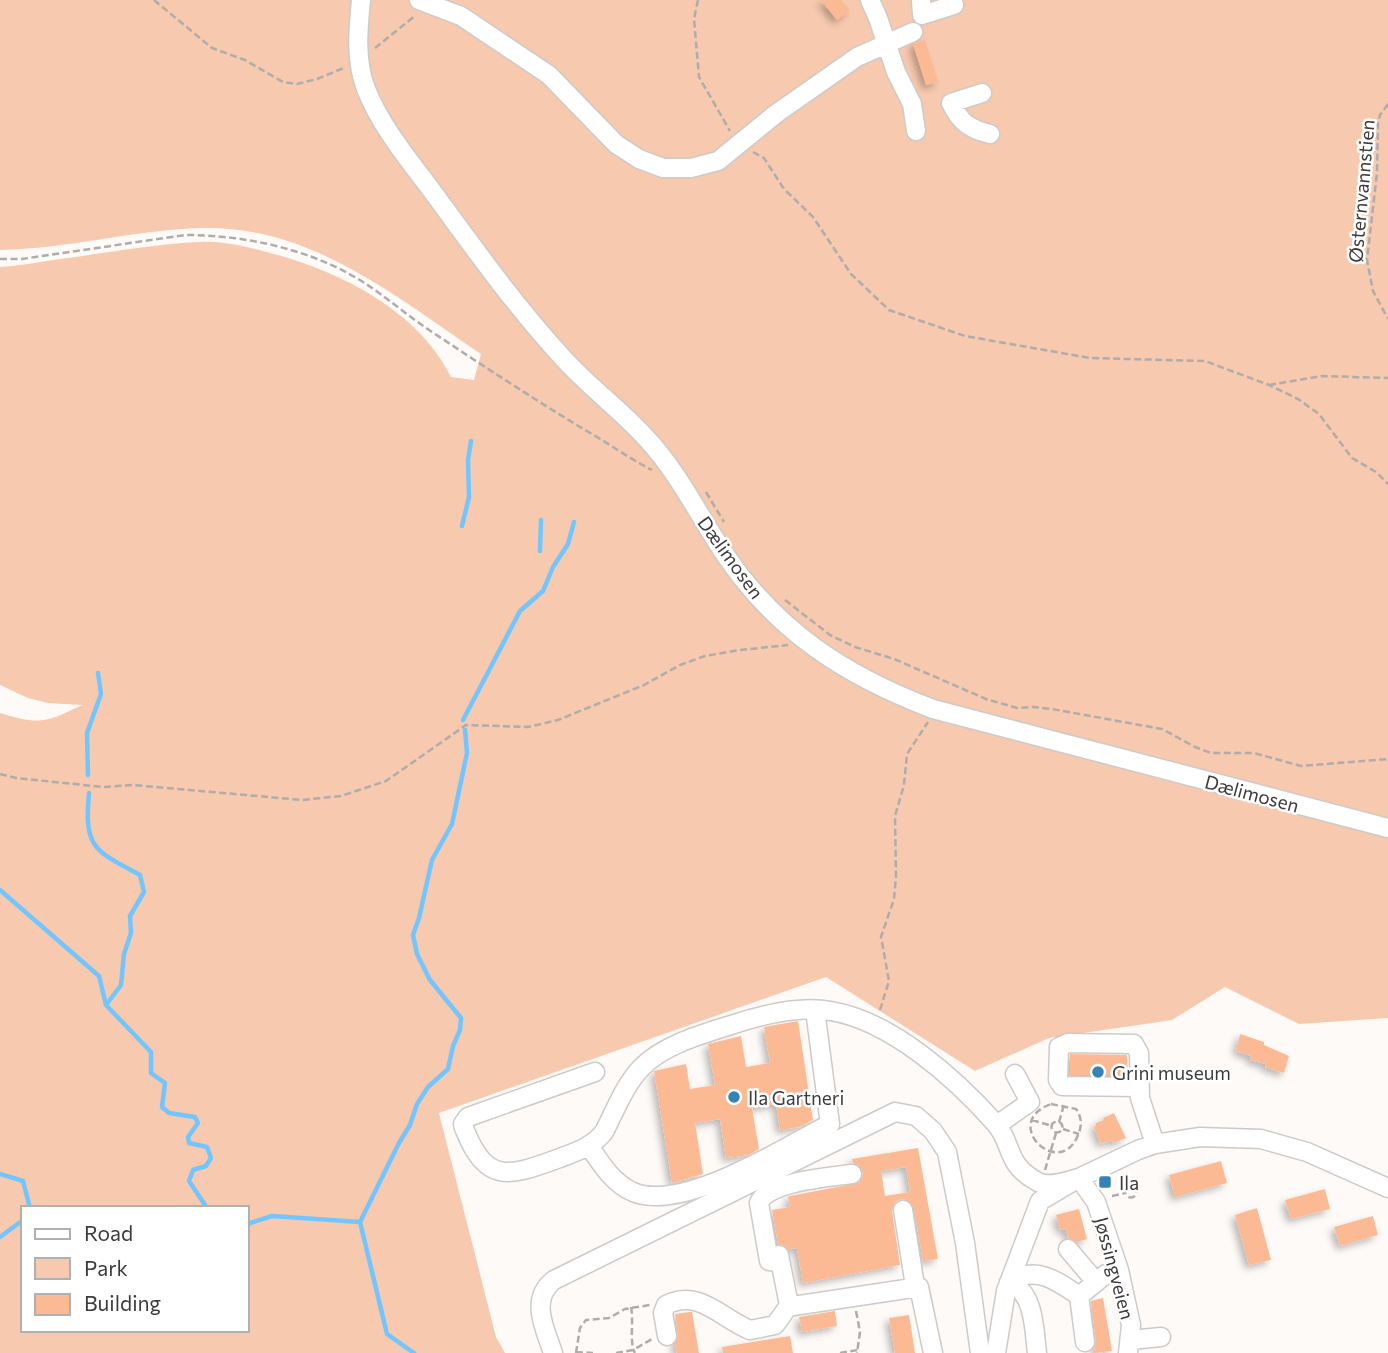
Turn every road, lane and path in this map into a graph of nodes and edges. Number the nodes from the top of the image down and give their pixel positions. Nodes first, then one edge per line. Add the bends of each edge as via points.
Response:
1 (154, 0) edge
2 (361, 0) edge
3 (698, 0) edge
4 (870, 0) edge
5 (921, 0) edge
6 (425, 2) edge
7 (954, 5) dead end
8 (913, 32) dead end
9 (887, 43) junction
10 (359, 61) junction
11 (982, 93) dead end
12 (1388, 104) edge
13 (916, 131) dead end
14 (990, 134) dead end
15 (741, 145) junction
16 (0, 259) edge
17 (1388, 319) edge
18 (1388, 378) edge
19 (1269, 385) junction
20 (677, 480) junction
21 (1388, 484) edge
22 (703, 487) dead end
23 (728, 530) dead end
24 (784, 599) dead end
25 (808, 643) junction
26 (933, 709) junction
27 (1388, 760) edge
28 (0, 774) edge
29 (1388, 828) edge
30 (815, 1010) junction
31 (874, 1027) junction
32 (595, 1072) dead end
33 (1016, 1074) dead end
34 (1139, 1087) junction
35 (1064, 1105) junction
36 (1032, 1120) junction
37 (1059, 1122) junction
38 (998, 1125) junction
39 (1052, 1126) junction
40 (1062, 1129) junction
41 (1056, 1133) junction
42 (1079, 1134) junction
43 (1155, 1144) junction
44 (589, 1146) junction
45 (1050, 1152) junction
46 (852, 1174) dead end
47 (1079, 1178) junction
48 (1041, 1183) junction
49 (1388, 1188) edge
50 (903, 1210) dead end
51 (1068, 1249) dead end
52 (1119, 1270) junction
53 (1009, 1282) junction
54 (1096, 1282) junction
55 (915, 1286) junction
56 (853, 1296) junction
57 (1079, 1296) junction
58 (790, 1304) junction
59 (631, 1307) junction
60 (664, 1309) junction
61 (666, 1334) joint
62 (1161, 1336) dead end
63 (1085, 1342) dead end
64 (1129, 1346) edge
65 (634, 1351) edge
66 (858, 1351) edge
67 (553, 1353) edge
68 (576, 1353) edge
69 (593, 1353) edge
70 (617, 1353) edge
71 (840, 1353) edge
72 (933, 1353) edge
73 (980, 1353) edge
74 (996, 1353) edge
75 (1037, 1353) edge

1 - 10 path via 212,48 283,82 317,79
2 - 10 street, Dælimosen
3 - 15 path via 694,19 699,77
4 - 9 street
5 - 7 street via 922,15
6 - 10 path
6 - 15 street via 461,16 549,75 616,144 639,159 663,167 691,168 718,161
8 - 9 street
9 - 13 street via 912,104
9 - 15 street via 857,57 777,113
10 - 20 street, Dælimosen via 384,126 520,310 566,362 650,442
11 - 14 street via 951,103 965,125
12 - 17 path, Østernvannstien via 1378,123 1367,260 1373,291
15 - 19 path via 764,158 784,189 813,217 851,274 889,310 965,336 1090,358 1205,361
16 - 20 path via 186,235 240,239 300,254 370,286 512,385 649,469
18 - 19 path via 1322,376
19 - 21 path via 1320,414 1352,458
20 - 25 street, Dælimosen via 754,594
22 - 23 path
24 - 27 path via 830,635 855,647 1017,708 1075,712 1162,729 1210,753 1254,753 1301,766
25 - 26 street, Dælimosen via 850,672
25 - 28 path via 705,656 558,720 528,727 466,726 386,782 341,796 302,800 134,785 103,787
26 - 29 street, Dælimosen
26 - 31 path via 907,754 895,816 894,899 881,937 889,981
30 - 31 street via 857,1018
30 - 44 street via 737,1023 649,1060 632,1079 604,1132
30 - 44 street via 830,1124 708,1186 670,1196 649,1196 620,1184
31 - 38 street via 933,1063
32 - 44 street via 468,1117 463,1124 482,1162 501,1172 523,1172
33 - 38 street via 1030,1102
34 - 34 street via 1062,1086 1058,1080 1059,1047 1068,1043 1135,1044
34 - 43 street
35 - 36 path via 1044,1107
35 - 37 path
35 - 42 path via 1081,1116
36 - 39 path
36 - 45 path via 1033,1138
37 - 39 path
37 - 40 path
38 - 48 street via 1013,1161
39 - 41 path
40 - 41 path
40 - 42 path
41 - 45 path
42 - 45 path via 1066,1150
43 - 47 street
43 - 49 street via 1209,1137 1261,1139 1330,1161
45 - 48 path
46 - 58 street via 785,1185 758,1203 769,1261 780,1258
47 - 48 street
47 - 52 street, Jøssingveien via 1096,1202
47 - 53 street via 1040,1201
50 - 55 street
51 - 54 street
52 - 54 street
52 - 64 street, Jøssingveien via 1130,1314
53 - 57 street via 1024,1274 1039,1274
53 - 74 street
53 - 75 street via 1026,1297
54 - 57 street
55 - 56 street
55 - 72 street via 920,1290
56 - 58 street
56 - 66 path via 860,1332
57 - 63 street
58 - 60 street via 775,1325 750,1330 695,1301 671,1302
59 - 60 path
59 - 65 path
59 - 68 path via 609,1318 586,1320
60 - 61 street
61 - 65 path
62 - 64 street
65 - 70 path
66 - 71 path
67 - 73 street via 540,1298 554,1280 895,1112 916,1116 947,1152
68 - 69 path

